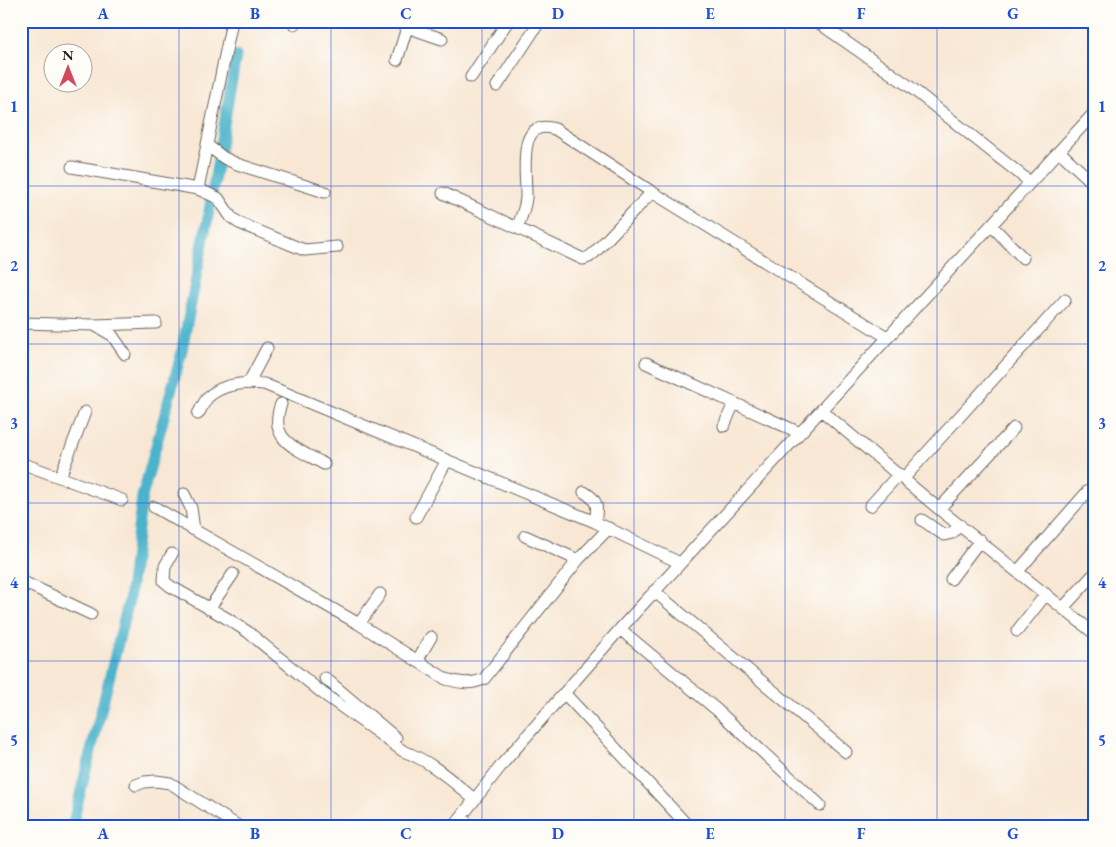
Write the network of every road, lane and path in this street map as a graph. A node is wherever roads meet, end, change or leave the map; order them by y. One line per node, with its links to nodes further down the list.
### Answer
1 (232, 21): 11 (street)
2 (508, 21): 8 (street)
3 (540, 21): 9 (street)
4 (816, 21): 14 (street)
5 (408, 24): 6 (street); 7 (street)
6 (442, 39)
7 (397, 60)
8 (471, 77)
9 (497, 86)
10 (1095, 112): 12 (street)
11 (209, 147): 16 (street); 17 (street)
12 (1059, 151): 14 (street); 15 (street)
13 (72, 167): 16 (street)
14 (1030, 182): 20 (street)
15 (1093, 183)
16 (201, 191): 22 (street)
17 (325, 192)
18 (652, 192): 21 (street); 21 (street); 28 (street)
19 (443, 193): 21 (street)
20 (991, 225): 23 (street); 28 (street)
21 (517, 228)
22 (337, 247)
23 (1023, 258)
24 (1065, 300): 44 (street)
25 (21, 323): 27 (street)
26 (156, 323): 27 (street)
27 (94, 325): 30 (street)
28 (887, 337): 35 (street)
29 (266, 348): 32 (street)
30 (125, 354)
31 (646, 363): 34 (street)
32 (249, 382): 33 (street); 37 (street)
33 (284, 398): 41 (street); 43 (street)
34 (734, 403): 38 (street); 40 (street)
35 (821, 410): 40 (street); 44 (street)
36 (85, 412): 45 (street)
37 (198, 414)
38 (724, 426)
39 (1014, 428): 52 (street)
40 (800, 433): 63 (street)
41 (447, 460): 53 (street); 55 (street)
42 (21, 463): 45 (street)
43 (324, 464)
44 (901, 476): 50 (street); 52 (street)
45 (60, 477): 49 (street)
46 (1088, 490): 64 (street)
47 (584, 492): 55 (street)
48 (184, 494): 58 (street)
49 (122, 500)
50 (870, 506)
51 (154, 507): 58 (street)
52 (939, 509): 56 (street)
53 (416, 517)
54 (922, 520): 56 (street)
55 (595, 522): 57 (street)
56 (960, 525): 60 (street)
57 (609, 528): 62 (street); 63 (street)
58 (194, 530): 75 (street)
59 (525, 536): 62 (street)
60 (980, 540): 64 (street); 67 (street)
61 (172, 554): 73 (street)
62 (578, 560): 80 (street)
63 (680, 563): 69 (street)
64 (1018, 571): 71 (street)
65 (1095, 573): 72 (street)
66 (234, 574): 73 (street)
67 (951, 580)
68 (21, 581): 74 (street)
69 (654, 591): 76 (street); 83 (street)
70 (380, 594): 75 (street)
71 (1046, 594): 72 (street); 77 (street)
72 (1063, 608): 78 (street)
73 (209, 609): 84 (street)
74 (91, 614)
75 (359, 624): 80 (street)
76 (620, 629): 82 (street); 87 (street)
77 (1017, 631)
78 (1095, 634)
79 (431, 637): 80 (street)
80 (416, 661)
81 (325, 678): 84 (street)
82 (564, 694): 86 (street); 91 (street)
83 (846, 752)
84 (418, 756): 86 (street)
85 (136, 785): 89 (street)
86 (474, 799): 88 (street)
87 (820, 805)
88 (457, 821): 90 (street)
89 (238, 826)
90 (470, 826)
91 (688, 826)

